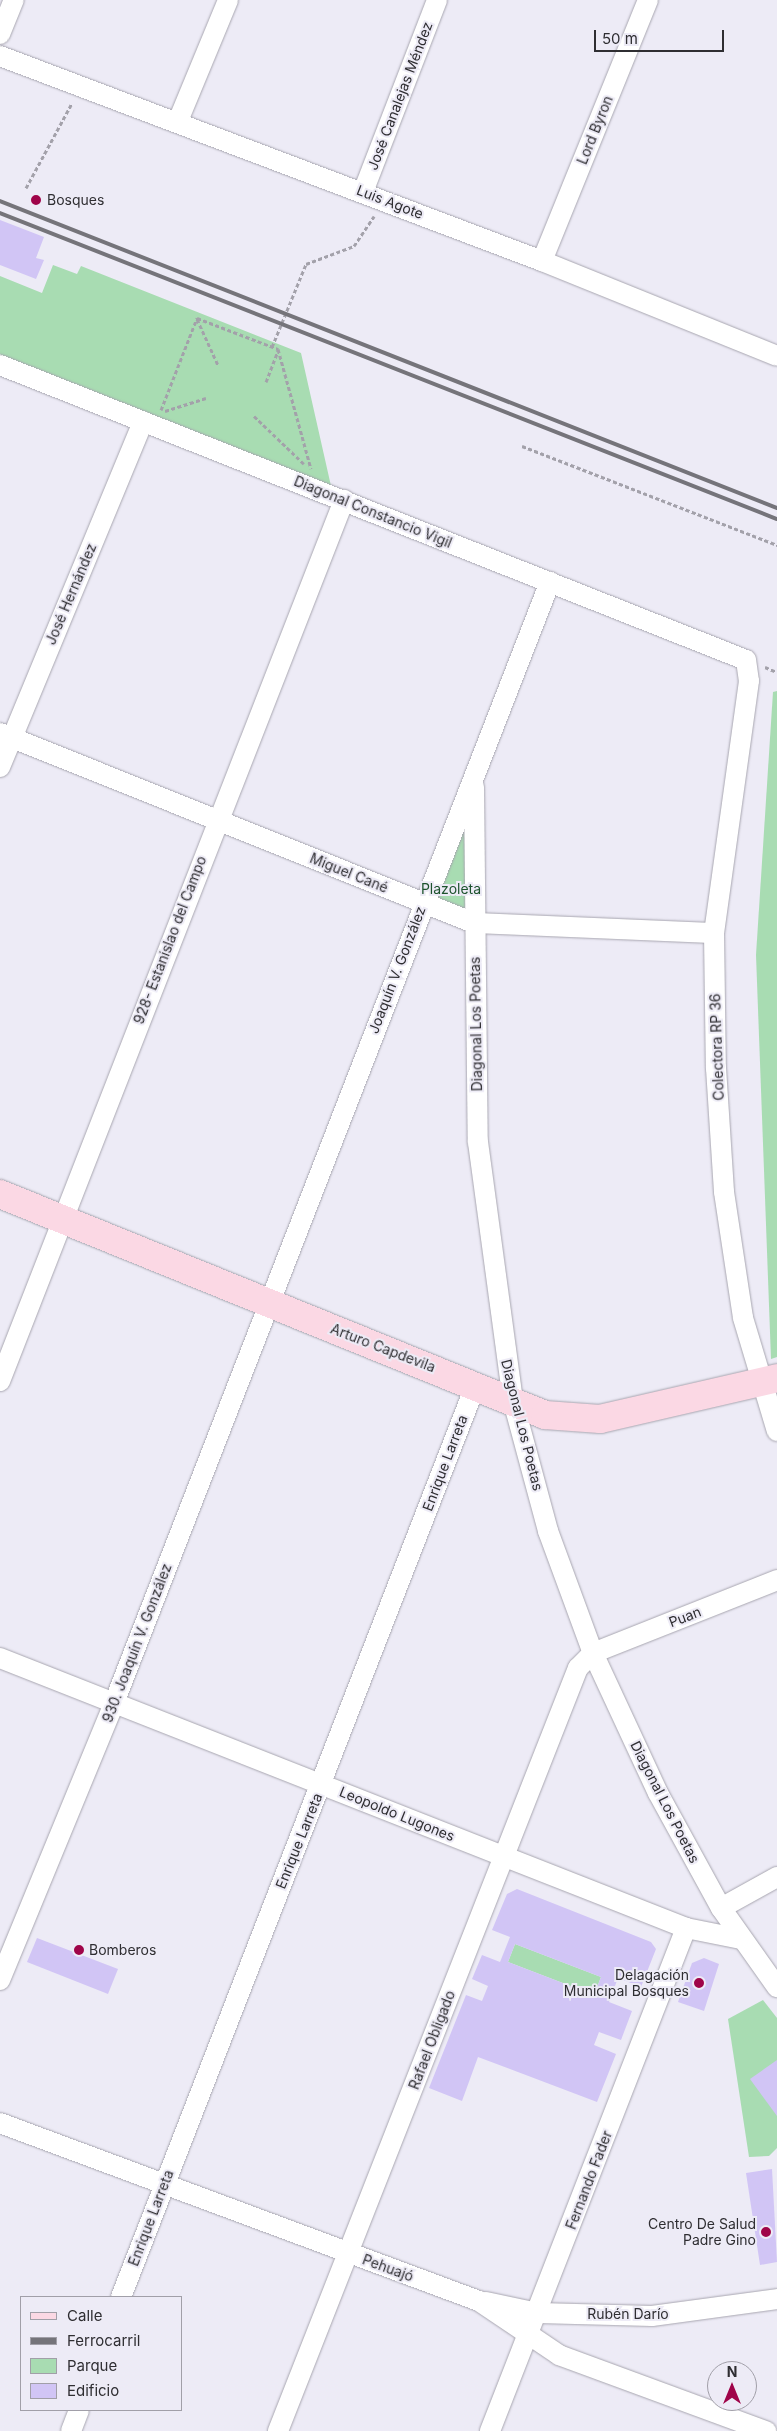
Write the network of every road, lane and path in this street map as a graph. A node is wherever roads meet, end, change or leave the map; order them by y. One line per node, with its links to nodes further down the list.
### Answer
1 (14, 0): 5 (street)
2 (228, 0): 8 (street)
3 (437, 0): 10 (street, José Canalejas Méndez)
4 (648, 0): 11 (street, Lord Byron)
5 (0, 34)
6 (0, 56): 8 (street, Luis Agote)
7 (73, 101): 9 (path)
8 (178, 122): 10 (street, Luis Agote)
9 (26, 188)
10 (372, 195): 11 (street, Luis Agote); 13 (path)
11 (542, 261): 15 (street, Luis Agote)
12 (197, 318): 13 (path); 17 (path); 19 (path)
13 (272, 347): 14 (path)
14 (278, 350): 18 (path); 20 (path)
15 (777, 356)
16 (0, 365): 21 (street, Diagonal Constancio Vigil)
17 (218, 365)
18 (266, 382)
19 (206, 398)
20 (254, 416)
21 (143, 421): 23 (street, Diagonal Constancio Vigil); 27 (street, José Hernández)
22 (522, 446): 24 (path)
23 (344, 500): 25 (street, Diagonal Constancio Vigil); 30 (street, 928- Estanislao del Campo)
24 (777, 545)
25 (550, 582): 26 (street, Diagonal Constancio Vigil); 29 (street, Joaquín V. González)
26 (746, 660): 33 (street, Colectora RP 36)
27 (6, 736): 28 (street, José Hernández); 30 (street, Miguel Cané)
28 (0, 767)
29 (474, 777): 31 (street, Joaquín V. González); 32 (street, Diagonal Los Poetas)
30 (216, 821): 31 (street, Miguel Cané); 35 (street, 928- Estanislao del Campo)
31 (423, 903): 32 (street, Miguel Cané); 36 (street, Joaquín V. González)
32 (474, 923): 33 (street, Miguel Cané); 40 (street, Diagonal Los Poetas)
33 (714, 933): 38 (street, Colectora RP 36)
34 (0, 1194): 35 (street, Arturo Capdevila)
35 (63, 1219): 36 (street, Arturo Capdevila); 37 (street, 928- Estanislao del Campo)
36 (269, 1303): 39 (street, Arturo Capdevila); 45 (street, 930. Joaquín V. González)
37 (0, 1381)
38 (769, 1381): 40 (street, Arturo Capdevila); 41 (street, Colectora RP 36)
39 (476, 1384): 40 (street, Arturo Capdevila); 46 (street, Enrique Larreta)
40 (513, 1401): 43 (street, Diagonal Los Poetas)
41 (777, 1431)
42 (777, 1580): 43 (street, Puan)
43 (592, 1653): 47 (street, Rafael Obligado); 49 (street, Diagonal Los Poetas)
44 (0, 1658): 45 (street, Leopoldo Lugones)
45 (114, 1703): 46 (street, Leopoldo Lugones); 52 (street, 930. Joaquín V. González)
46 (322, 1783): 47 (street, Leopoldo Lugones); 55 (street, Enrique Larreta)
47 (503, 1856): 50 (street, Leopoldo Lugones); 56 (street, Rafael Obligado)
48 (777, 1877): 49 (street)
49 (721, 1908): 51 (street, Diagonal Los Poetas)
50 (686, 1928): 51 (street, Leopoldo Lugones); 60 (street, Fernando Fader)
51 (741, 1939): 53 (street, Diagonal Los Poetas)
52 (0, 1980)
53 (777, 1986)
54 (0, 2124): 55 (street, Pehuajó)
55 (163, 2186): 56 (street, Pehuajó); 57 (street, Enrique Larreta)
56 (350, 2255): 59 (street, Pehuajó); 64 (street, Rafael Obligado)
57 (121, 2296)
58 (777, 2299): 60 (street, Rubén Darío)
59 (479, 2301): 60 (street, Rubén Darío); 61 (street, Pehuajó)
60 (538, 2313): 61 (street, Fernando Fader)
61 (528, 2336): 65 (street, Fernando Fader); 66 (street, Pehuajó)
62 (79, 2411): 63 (street)
63 (71, 2431)
64 (278, 2431)
65 (490, 2431)
66 (766, 2431)

